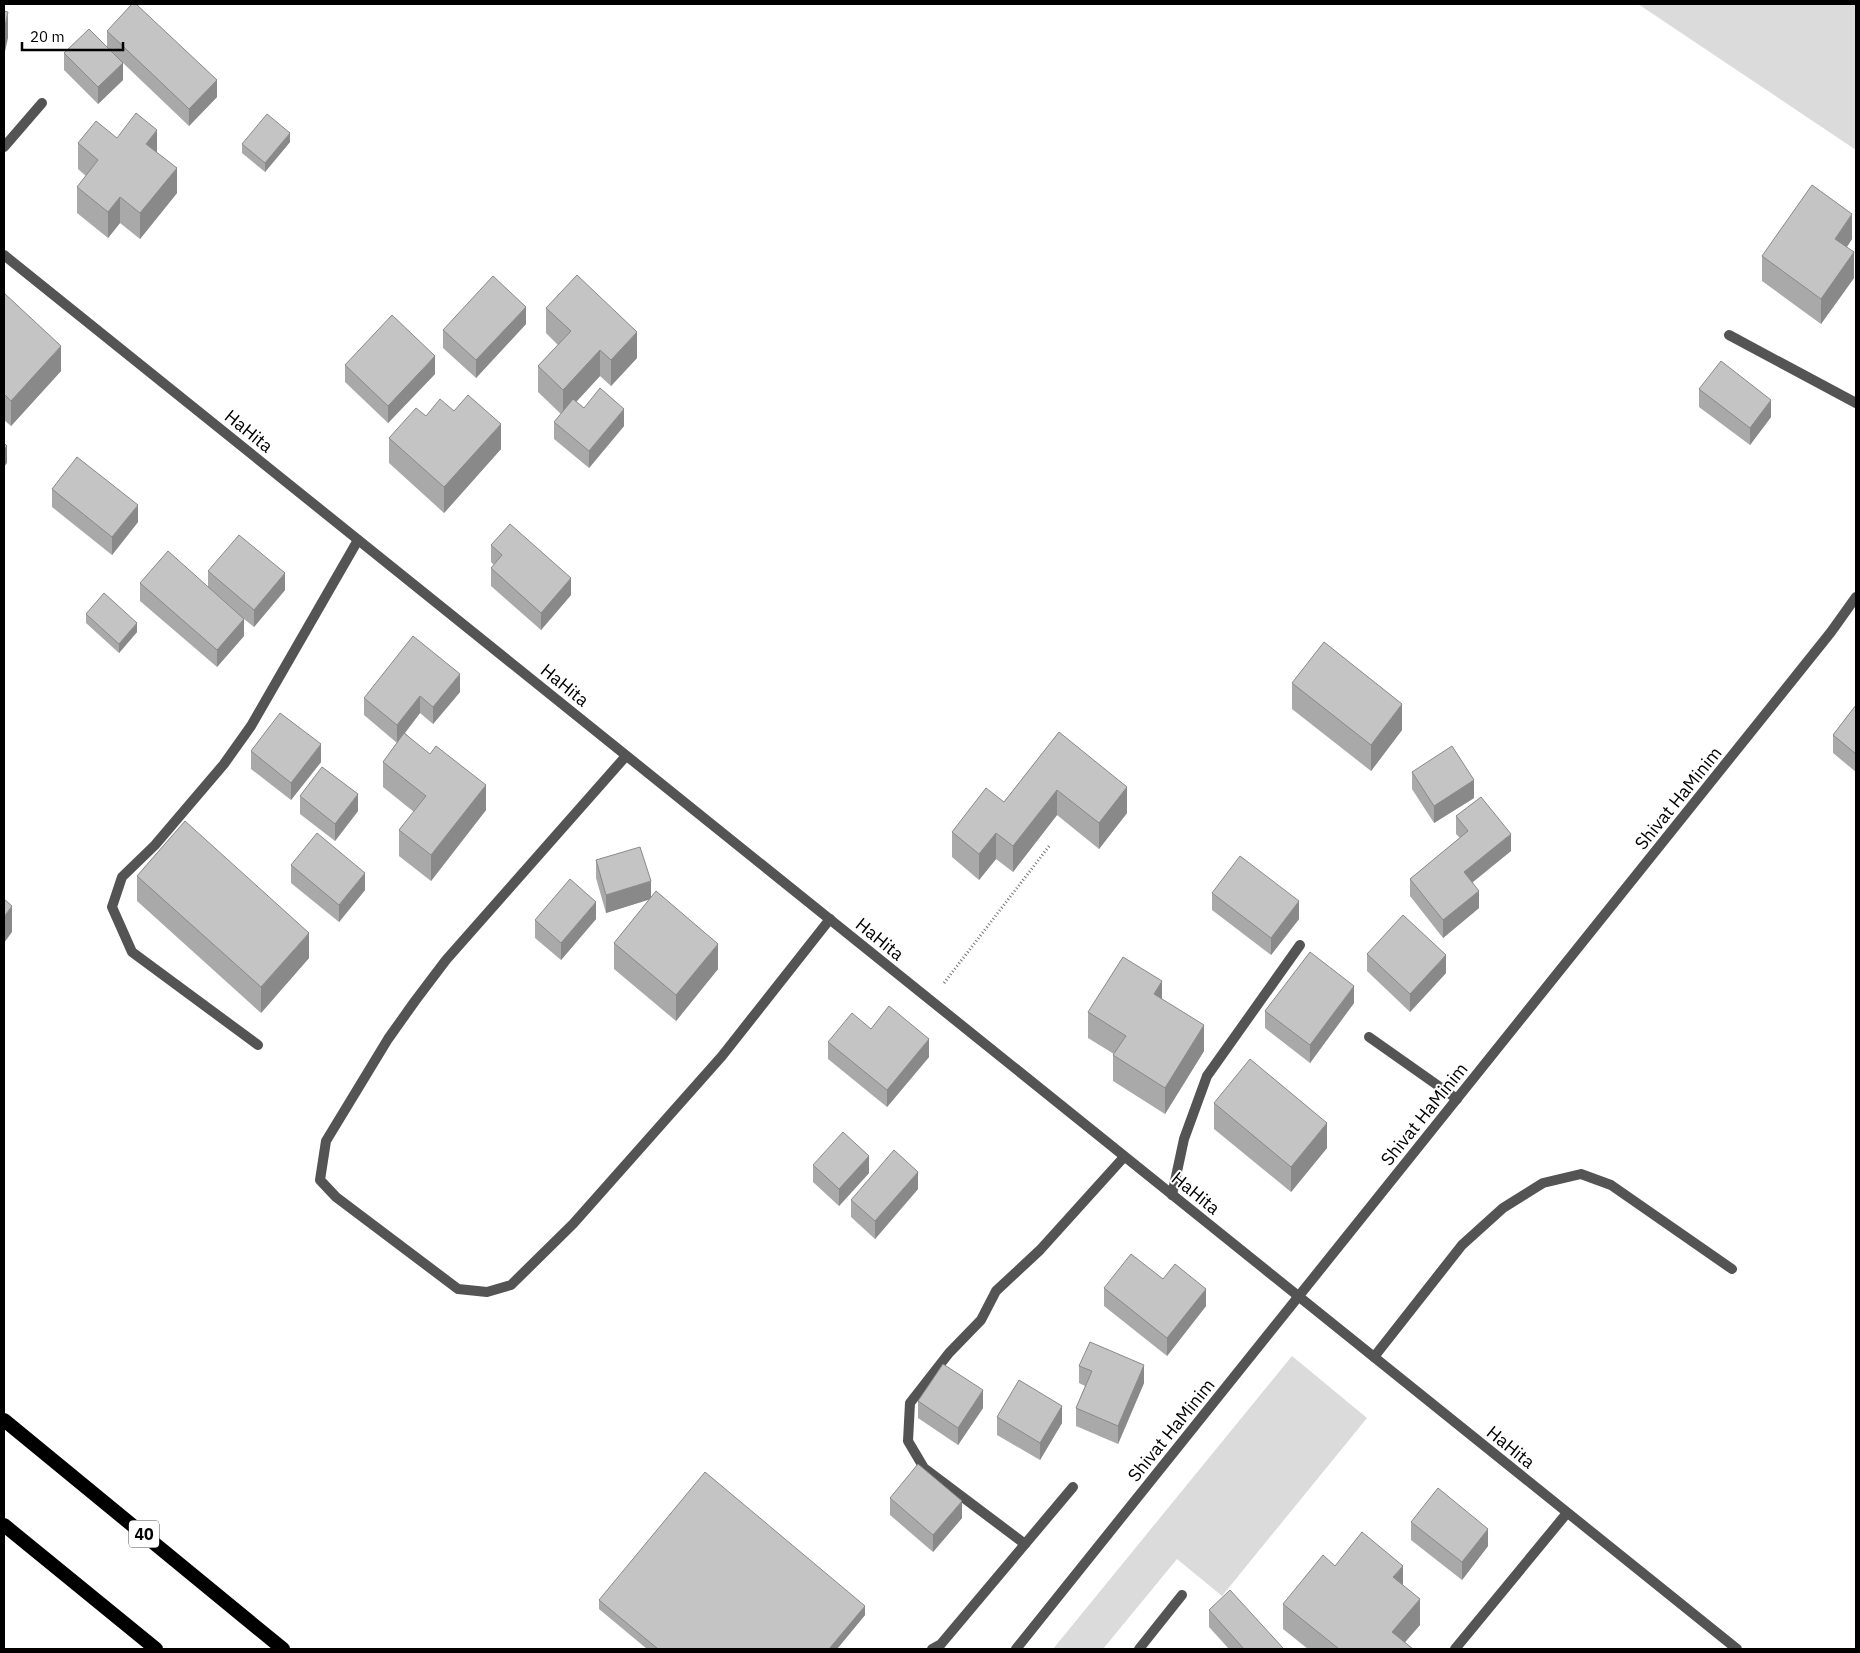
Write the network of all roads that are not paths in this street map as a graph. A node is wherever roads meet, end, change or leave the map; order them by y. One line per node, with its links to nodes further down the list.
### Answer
1 (42, 103): 2 (street)
2 (4, 147)
3 (4, 255): 6 (street, HaHita)
4 (1729, 336): 5 (street)
5 (1856, 403)
6 (358, 540): 8 (street, HaHita); 12 (street)
7 (1856, 597): 13 (street, Shivat HaMinim)
8 (626, 756): 9 (street, HaHita); 9 (street)
9 (830, 919): 14 (street, HaHita)
10 (1300, 945): 15 (street)
11 (1369, 1037): 13 (street)
12 (258, 1045)
13 (1457, 1099): 17 (street, Shivat HaMinim)
14 (1124, 1157): 15 (street, HaHita); 23 (street)
15 (1172, 1195): 17 (street, HaHita)
16 (1732, 1269): 18 (street)
17 (1299, 1297): 18 (street, HaHita); 28 (street, Shivat HaMinim)
18 (1374, 1357): 21 (street, HaHita)
19 (4, 1420): 27 (highway, 40)
20 (1073, 1487): 23 (street)
21 (1567, 1513): 30 (street); 31 (street, HaHita)
22 (4, 1524): 26 (highway)
23 (1025, 1544): 25 (street)
24 (1182, 1595): 29 (street)
25 (940, 1647)
26 (156, 1649)
27 (283, 1649)
28 (1016, 1649)
29 (1139, 1649)
30 (1455, 1649)
31 (1737, 1649)

